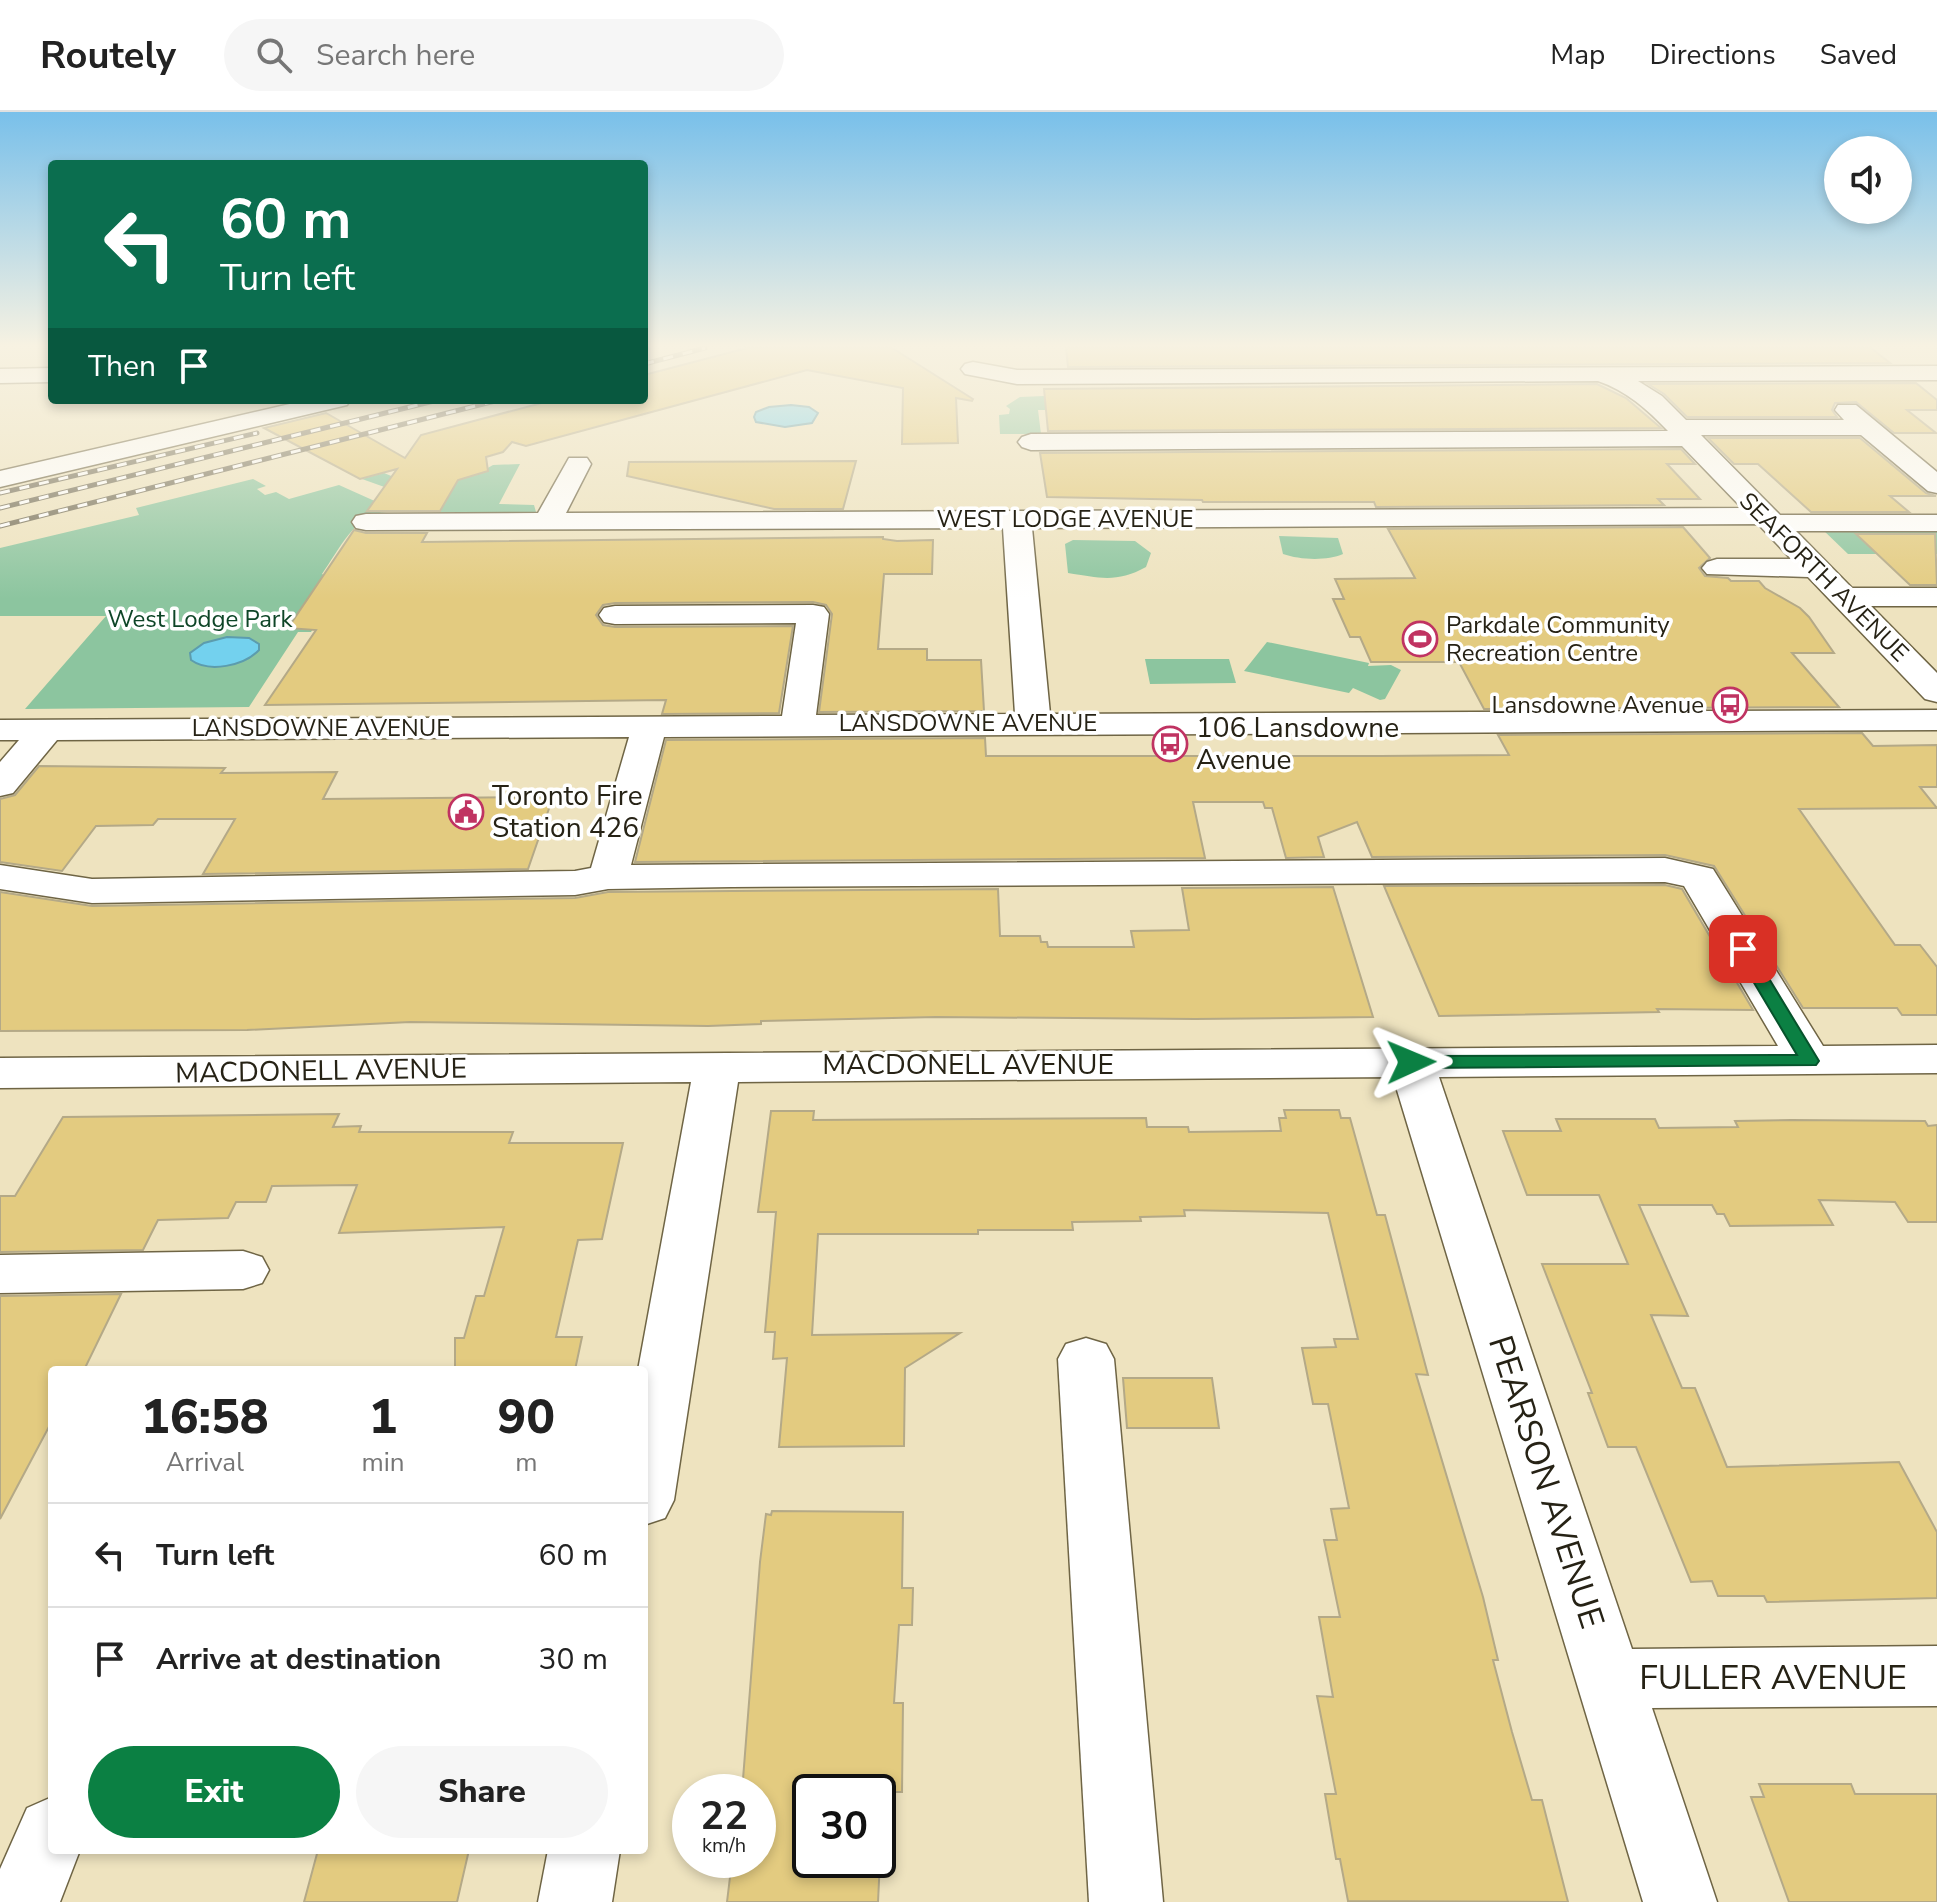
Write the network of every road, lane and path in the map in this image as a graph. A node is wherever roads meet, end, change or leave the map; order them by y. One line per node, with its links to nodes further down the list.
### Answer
1 (98, 432): 5 (street)
2 (203, 432): 9 (street)
3 (1684, 433): 4 (street); 7 (street); 12 (street, SEAFORTH AVENUE)
4 (1876, 433): 6 (street); 10 (street)
5 (69, 438)
6 (1924, 439)
7 (1031, 442)
8 (578, 464): 14 (street)
9 (0, 479)
10 (1937, 485)
11 (1017, 520): 12 (street, WEST LODGE AVENUE); 14 (street, WEST LODGE AVENUE); 23 (street)
12 (1768, 520): 15 (street, WEST LODGE AVENUE); 17 (street, SEAFORTH AVENUE)
13 (366, 522): 14 (street, WEST LODGE AVENUE)
14 (547, 522)
15 (1937, 523)
16 (1717, 568): 17 (street)
17 (1815, 568): 18 (street, SEAFORTH AVENUE)
18 (1844, 597): 19 (street); 21 (street, SEAFORTH AVENUE)
19 (1937, 597)
20 (615, 615): 24 (street)
21 (1937, 692)
22 (1937, 720): 23 (street, LANSDOWNE AVENUE)
23 (1033, 722): 24 (street, LANSDOWNE AVENUE)
24 (798, 724): 25 (street, LANSDOWNE AVENUE)
25 (651, 725): 27 (street, LANSDOWNE AVENUE); 30 (street)
26 (0, 730): 27 (street, LANSDOWNE AVENUE)
27 (47, 730): 28 (street)
28 (0, 785)
29 (0, 877): 30 (street)
30 (608, 877): 32 (street)
31 (1937, 1059): 32 (street, MACDONELL AVENUE)
32 (1810, 1061): 33 (street, MACDONELL AVENUE)
33 (1411, 1062): 34 (street, MACDONELL AVENUE); 41 (street, PEARSON AVENUE)
34 (717, 1066): 35 (street, MACDONELL AVENUE); 39 (street)
35 (4, 1079)
36 (243, 1270): 37 (street)
37 (0, 1274)
38 (1086, 1359): 46 (street)
39 (648, 1476)
40 (1937, 1676): 41 (street, FULLER AVENUE)
41 (1609, 1679): 47 (street, PEARSON AVENUE)
42 (48, 1842): 44 (street)
43 (583, 1854): 45 (street)
44 (23, 1902)
45 (575, 1902)
46 (1126, 1902)
47 (1680, 1902)

